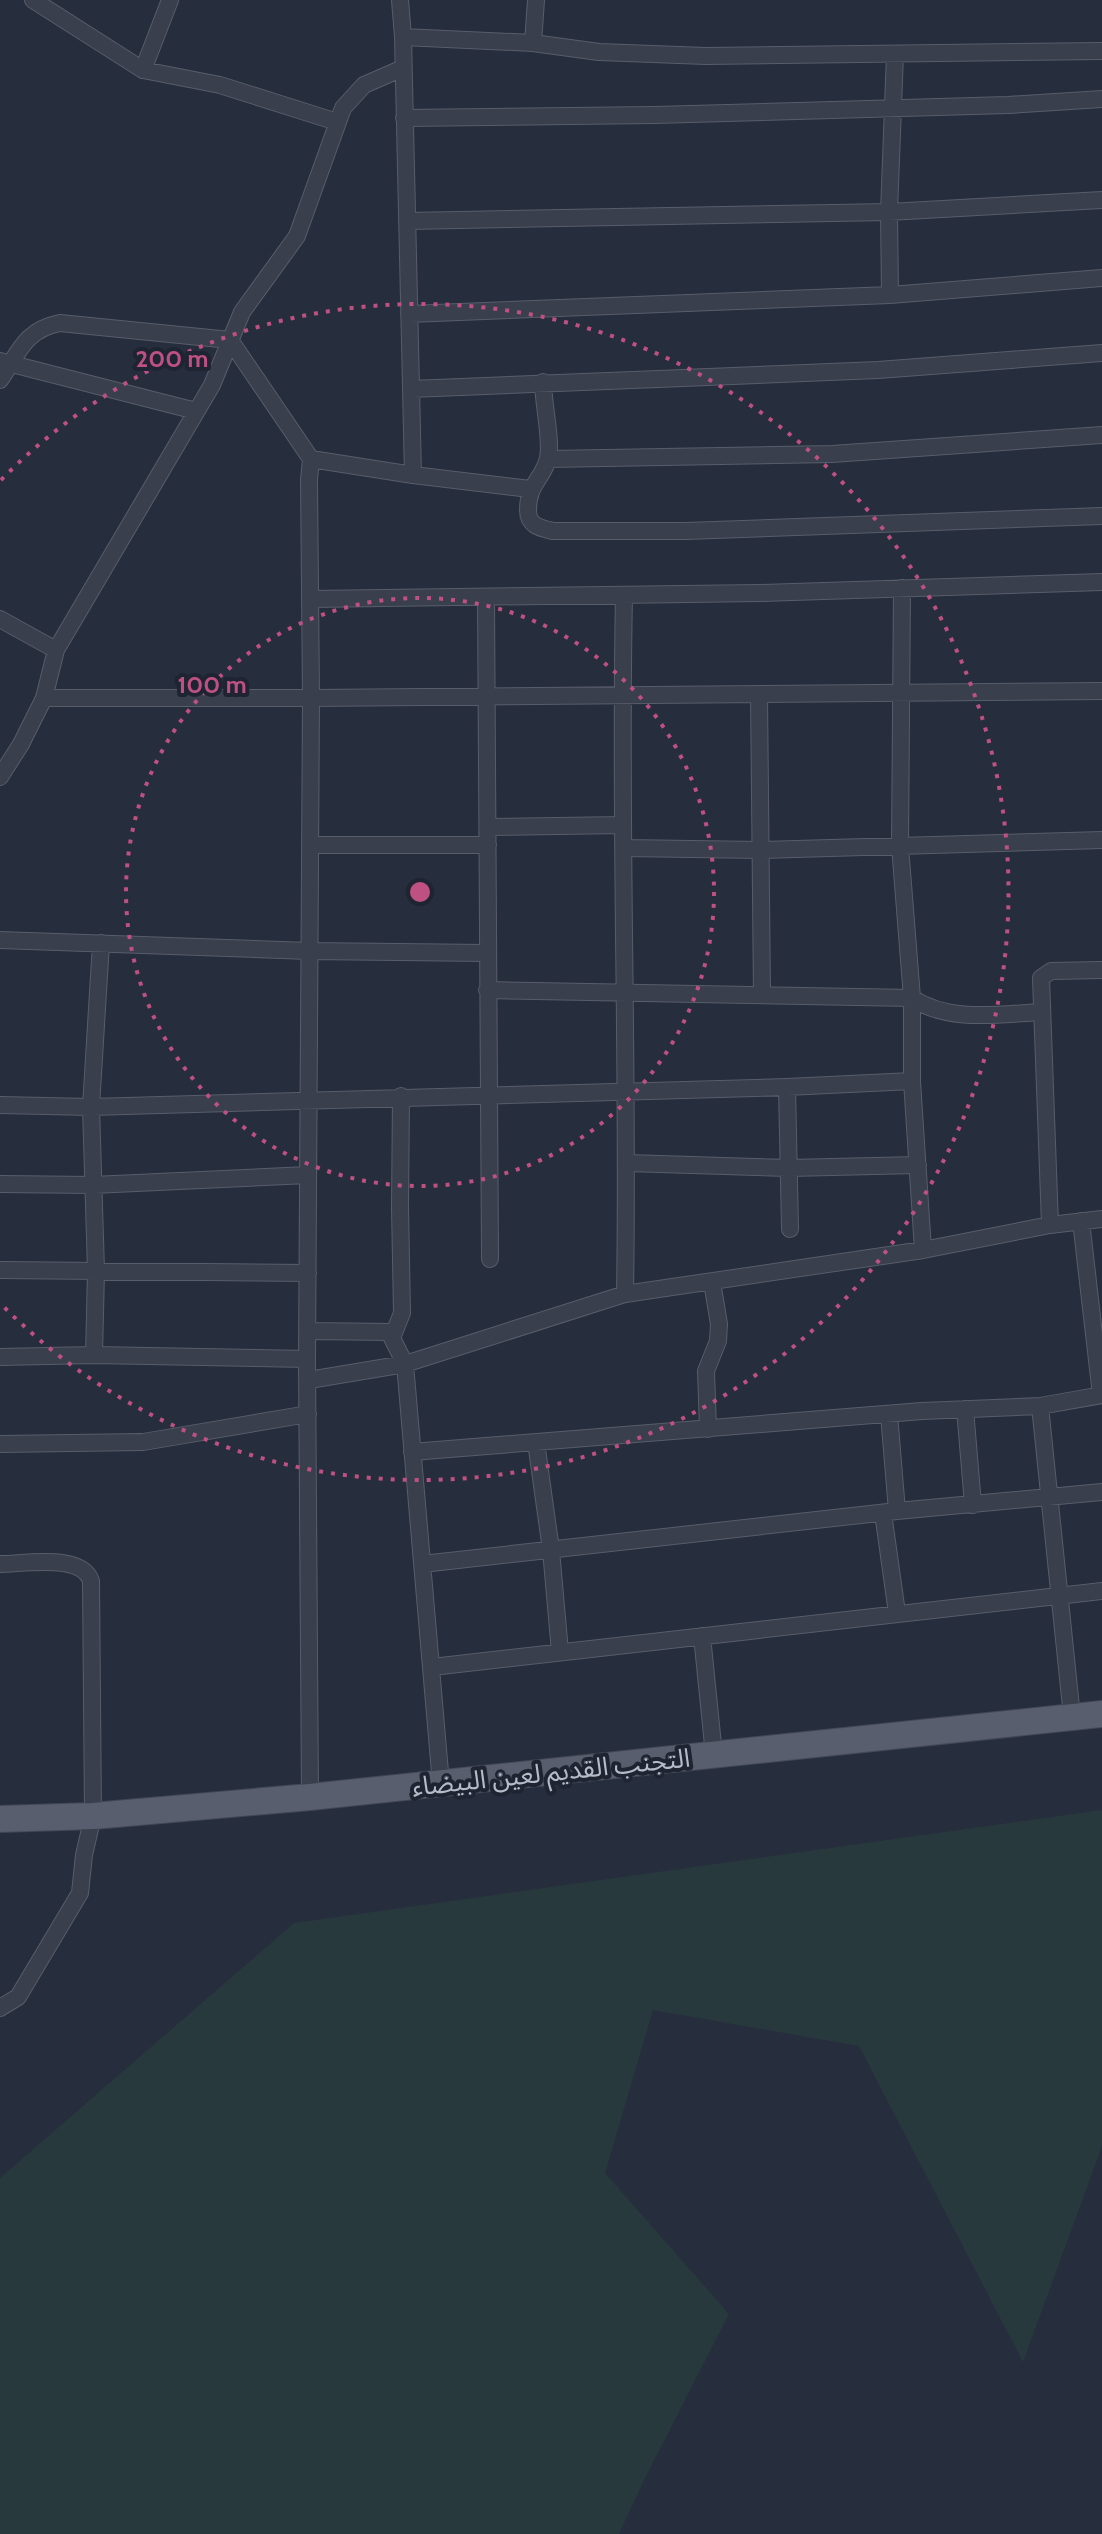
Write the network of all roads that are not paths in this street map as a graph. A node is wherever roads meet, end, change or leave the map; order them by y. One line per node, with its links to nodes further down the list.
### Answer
1 (33, 0): 10 (street)
2 (170, 0): 10 (street)
3 (400, 0): 5 (street)
4 (536, 0): 6 (street)
5 (403, 37): 6 (street); 9 (street)
6 (533, 43): 8 (street)
7 (1102, 51): 8 (street)
8 (895, 54): 12 (street)
9 (403, 68): 13 (street); 14 (street)
10 (143, 70): 14 (street)
11 (1102, 99): 12 (street)
12 (894, 107): 13 (street); 16 (street)
13 (404, 118): 17 (street)
14 (337, 122): 21 (street)
15 (1102, 200): 16 (street)
16 (889, 212): 17 (street); 19 (street)
17 (407, 221): 20 (street)
18 (1102, 278): 19 (street)
19 (890, 295): 20 (street)
20 (409, 314): 26 (street)
21 (230, 340): 23 (street); 27 (street); 29 (street)
22 (1102, 353): 25 (street)
23 (6, 362): 24 (street); 27 (street)
24 (0, 380)
25 (543, 382): 26 (street); 30 (street)
26 (411, 389): 31 (street)
27 (196, 411): 40 (street)
28 (1102, 435): 30 (street)
29 (311, 459): 31 (street); 38 (street)
30 (548, 459): 32 (street)
31 (413, 475): 32 (street)
32 (530, 489): 33 (street)
33 (1102, 516)
34 (1102, 582): 35 (street)
35 (902, 588): 36 (street); 41 (street)
36 (624, 596): 37 (street); 44 (street)
37 (486, 598): 38 (street); 45 (street)
38 (312, 599): 47 (street)
39 (0, 619): 40 (street)
40 (56, 650): 46 (street)
41 (899, 691): 42 (street); 43 (street); 54 (street)
42 (1102, 691)
43 (759, 694): 44 (street); 56 (street)
44 (622, 696): 45 (street); 49 (street)
45 (488, 697): 47 (street); 50 (street)
46 (44, 698): 47 (street); 48 (street)
47 (311, 698): 52 (street)
48 (0, 777)
49 (623, 825): 50 (street); 55 (street)
50 (488, 827): 53 (street)
51 (1102, 840): 54 (street)
52 (310, 845): 53 (street); 59 (street)
53 (488, 845): 60 (street)
54 (900, 846): 56 (street); 65 (street)
55 (623, 848): 56 (street); 63 (street)
56 (761, 850): 64 (street)
57 (0, 940): 58 (street)
58 (101, 943): 59 (street); 74 (street)
59 (309, 951): 60 (street); 72 (street)
60 (487, 953): 62 (street)
61 (1102, 970): 66 (street)
62 (487, 990): 63 (street); 71 (street)
63 (625, 992): 64 (street); 69 (street)
64 (762, 995): 65 (street)
65 (912, 998): 66 (street); 67 (street)
66 (1042, 1012): 83 (street)
67 (912, 1081): 68 (street); 76 (street)
68 (787, 1087): 69 (street); 77 (street)
69 (626, 1090): 71 (street); 75 (street)
70 (401, 1096): 71 (street); 72 (street); 93 (street)
71 (489, 1096): 86 (street)
72 (309, 1100): 74 (street); 78 (street)
73 (0, 1105): 74 (street)
74 (91, 1107): 80 (street)
75 (627, 1163): 77 (street); 91 (street)
76 (918, 1165): 77 (street); 85 (street)
77 (789, 1168): 84 (street)
78 (308, 1175): 80 (street); 89 (street)
79 (0, 1184): 80 (street)
80 (93, 1185): 88 (street)
81 (1102, 1219): 82 (street)
82 (1081, 1221): 83 (street); 99 (street)
83 (1050, 1225): 85 (street)
84 (790, 1229)
85 (923, 1250): 90 (street)
86 (490, 1259)
87 (0, 1270): 88 (street)
88 (96, 1271): 89 (street); 94 (street)
89 (308, 1273): 92 (street)
90 (712, 1282): 91 (street); 104 (street)
91 (625, 1294): 97 (street)
92 (308, 1331): 93 (street); 96 (street)
93 (393, 1332): 97 (street)
94 (94, 1355): 95 (street); 96 (street)
95 (0, 1357)
96 (307, 1359): 98 (street)
97 (405, 1364): 98 (street); 107 (street)
98 (309, 1380): 102 (street)
99 (1102, 1395): 100 (street)
100 (1040, 1406): 101 (street); 109 (street)
101 (965, 1409): 103 (street); 110 (street)
102 (308, 1414): 106 (street); 125 (street)
103 (889, 1414): 104 (street); 111 (street)
104 (708, 1429): 105 (street)
105 (536, 1442): 107 (street); 112 (street)
106 (0, 1444)
107 (412, 1452): 114 (street)
108 (1102, 1492): 109 (street)
109 (1050, 1498): 110 (street); 116 (street)
110 (973, 1505): 111 (street)
111 (890, 1512): 112 (street); 117 (street)
112 (551, 1550): 114 (street); 119 (street)
113 (0, 1564): 126 (street)
114 (422, 1564): 120 (street)
115 (1102, 1591): 116 (street)
116 (1059, 1596): 117 (street); 122 (street)
117 (897, 1613): 118 (street)
118 (702, 1636): 119 (street); 123 (street)
119 (560, 1652): 120 (street)
120 (432, 1667): 124 (street)
121 (1102, 1714): 122 (main road, التجنب القديم لعين البيضاء)
122 (1072, 1717): 123 (main road, التجنب القديم لعين البيضاء)
123 (714, 1755): 124 (main road, التجنب القديم لعين البيضاء)
124 (441, 1784): 125 (main road, التجنب القديم لعين البيضاء)
125 (310, 1797): 126 (main road, التجنب القديم لعين البيضاء)
126 (93, 1816): 127 (main road, التجنب القديم لعين البيضاء); 128 (street)
127 (0, 1819)
128 (0, 2008)

